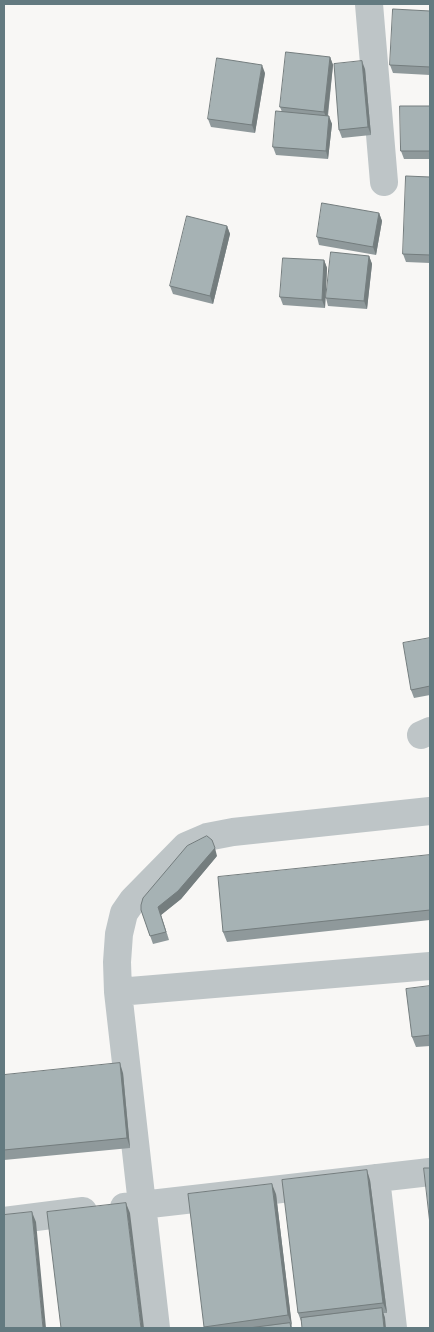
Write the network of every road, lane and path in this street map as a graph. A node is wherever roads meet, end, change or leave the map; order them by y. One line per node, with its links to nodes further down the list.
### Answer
1 (370, 4): 2 (street)
2 (384, 182)
3 (430, 811): 5 (street)
4 (430, 966): 5 (street)
5 (118, 992): 8 (street)
6 (430, 1172): 7 (street)
7 (376, 1178): 8 (street); 11 (street)
8 (142, 1205): 9 (street); 10 (street)
9 (4, 1220)
10 (156, 1328)
11 (393, 1328)

